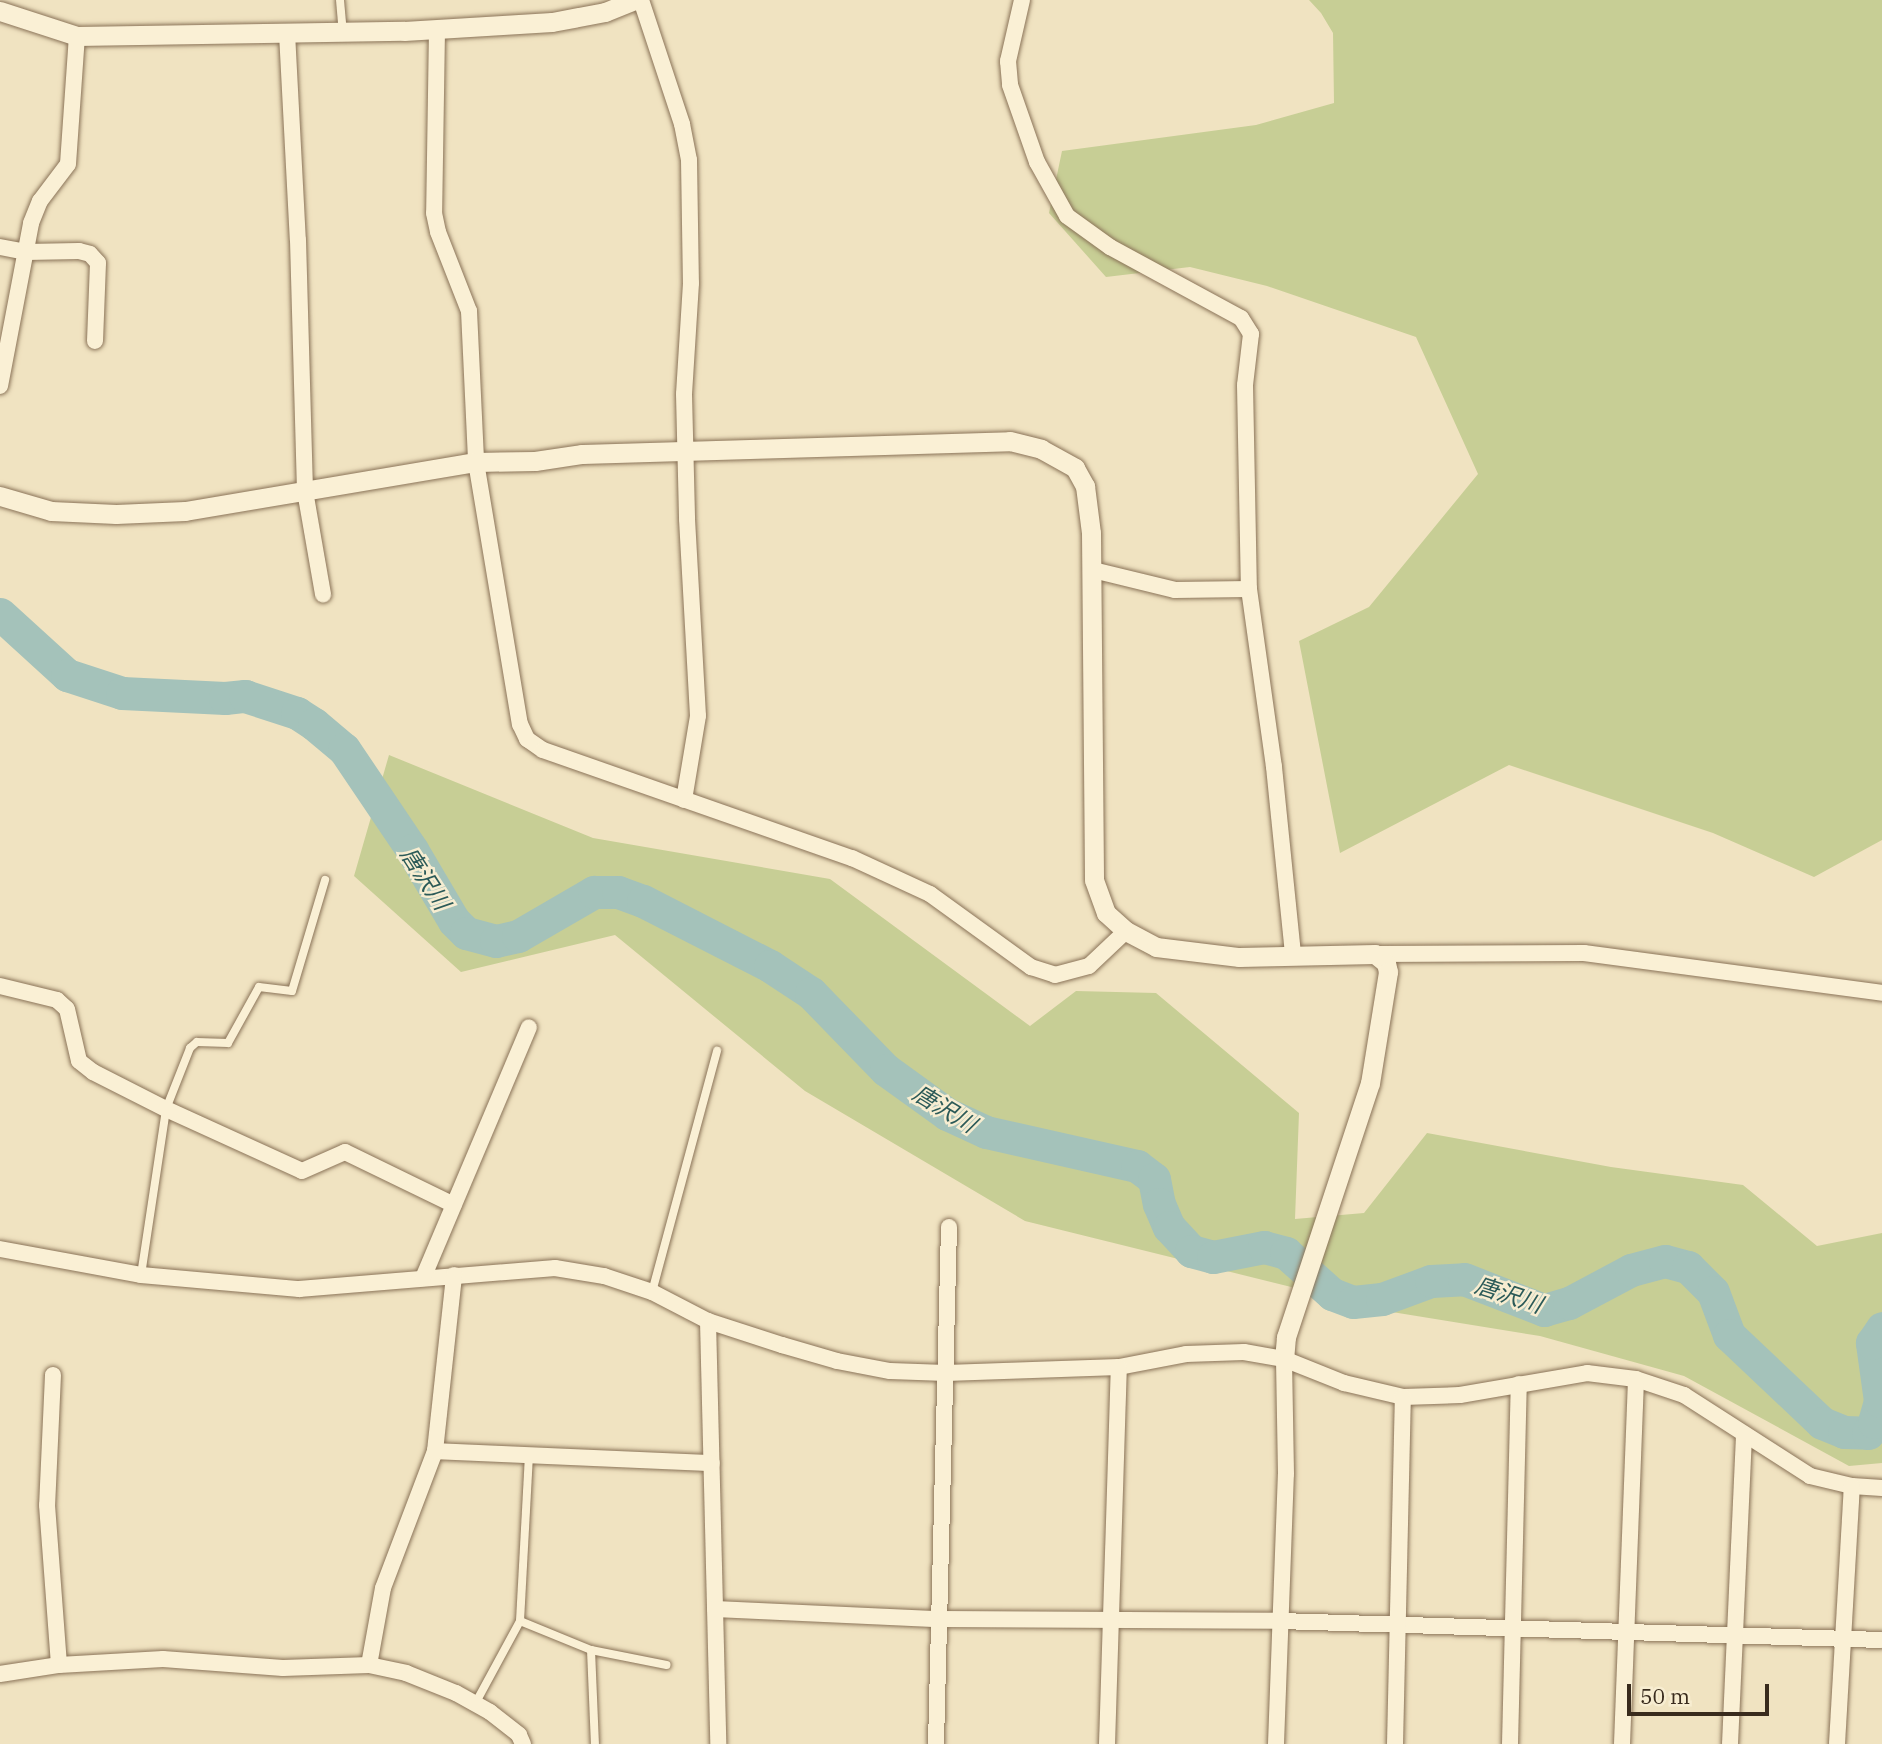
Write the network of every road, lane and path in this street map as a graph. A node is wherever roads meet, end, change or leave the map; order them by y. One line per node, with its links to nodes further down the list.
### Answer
1 (340, 0): 7 (lane)
2 (635, 0): 6 (street)
3 (641, 0): 14 (street)
4 (1022, 0): 19 (street)
5 (0, 11): 9 (street)
6 (437, 30): 7 (street); 15 (street)
7 (343, 32): 8 (street)
8 (287, 33): 9 (street); 16 (street)
9 (77, 36): 11 (street)
10 (0, 247): 11 (street)
11 (26, 252): 12 (street); 13 (street)
12 (95, 341)
13 (0, 386)
14 (687, 450): 15 (street); 18 (street); 21 (street)
15 (476, 462): 16 (street); 21 (street)
16 (305, 491): 17 (street); 20 (street)
17 (0, 496)
18 (1093, 570): 19 (street); 23 (street)
19 (1249, 589): 24 (street)
20 (323, 594)
21 (684, 800): 23 (street)
22 (325, 880): 30 (lane)
23 (1126, 932): 24 (street)
24 (1293, 953): 25 (street)
25 (1375, 954): 27 (street); 39 (street)
26 (0, 986): 30 (street)
27 (1882, 993)
28 (529, 1027): 31 (street)
29 (717, 1051): 37 (lane)
30 (166, 1109): 31 (street); 34 (lane)
31 (454, 1205): 36 (street)
32 (949, 1227): 41 (street)
33 (0, 1249): 34 (street)
34 (141, 1275): 36 (street)
35 (454, 1275): 36 (street); 37 (street); 47 (street)
36 (423, 1278)
37 (652, 1292): 38 (street)
38 (708, 1321): 41 (street); 49 (street)
39 (1284, 1359): 40 (street); 45 (street); 55 (street)
40 (1119, 1367): 41 (street); 54 (street)
41 (946, 1373): 53 (street)
42 (53, 1375): 64 (street)
43 (1636, 1379): 44 (street); 46 (street); 59 (street)
44 (1519, 1384): 45 (street); 58 (street)
45 (1402, 1397): 57 (street)
46 (1744, 1434): 50 (street); 60 (street)
47 (435, 1451): 48 (street); 65 (street)
48 (529, 1455): 49 (street); 56 (lane)
49 (712, 1463): 52 (street)
50 (1852, 1486): 51 (street); 61 (street)
51 (1882, 1488)
52 (715, 1609): 53 (street); 71 (street)
53 (939, 1619): 54 (street); 72 (street)
54 (1111, 1620): 55 (street); 73 (street)
55 (1280, 1620): 57 (street); 74 (street)
56 (520, 1621): 63 (lane); 68 (lane)
57 (1398, 1625): 58 (street); 75 (street)
58 (1513, 1628): 59 (street); 76 (street)
59 (1626, 1632): 60 (street); 77 (street)
60 (1735, 1635): 61 (street); 78 (street)
61 (1843, 1639): 62 (street); 79 (street)
62 (1882, 1640)
63 (591, 1650): 66 (lane); 70 (lane)
64 (59, 1665): 65 (street); 67 (street)
65 (369, 1665): 68 (street)
66 (667, 1665)
67 (0, 1674)
68 (475, 1704): 69 (street)
69 (523, 1744)
70 (595, 1744)
71 (718, 1744)
72 (936, 1744)
73 (1107, 1744)
74 (1276, 1744)
75 (1395, 1744)
76 (1510, 1744)
77 (1622, 1744)
78 (1730, 1744)
79 (1837, 1744)

